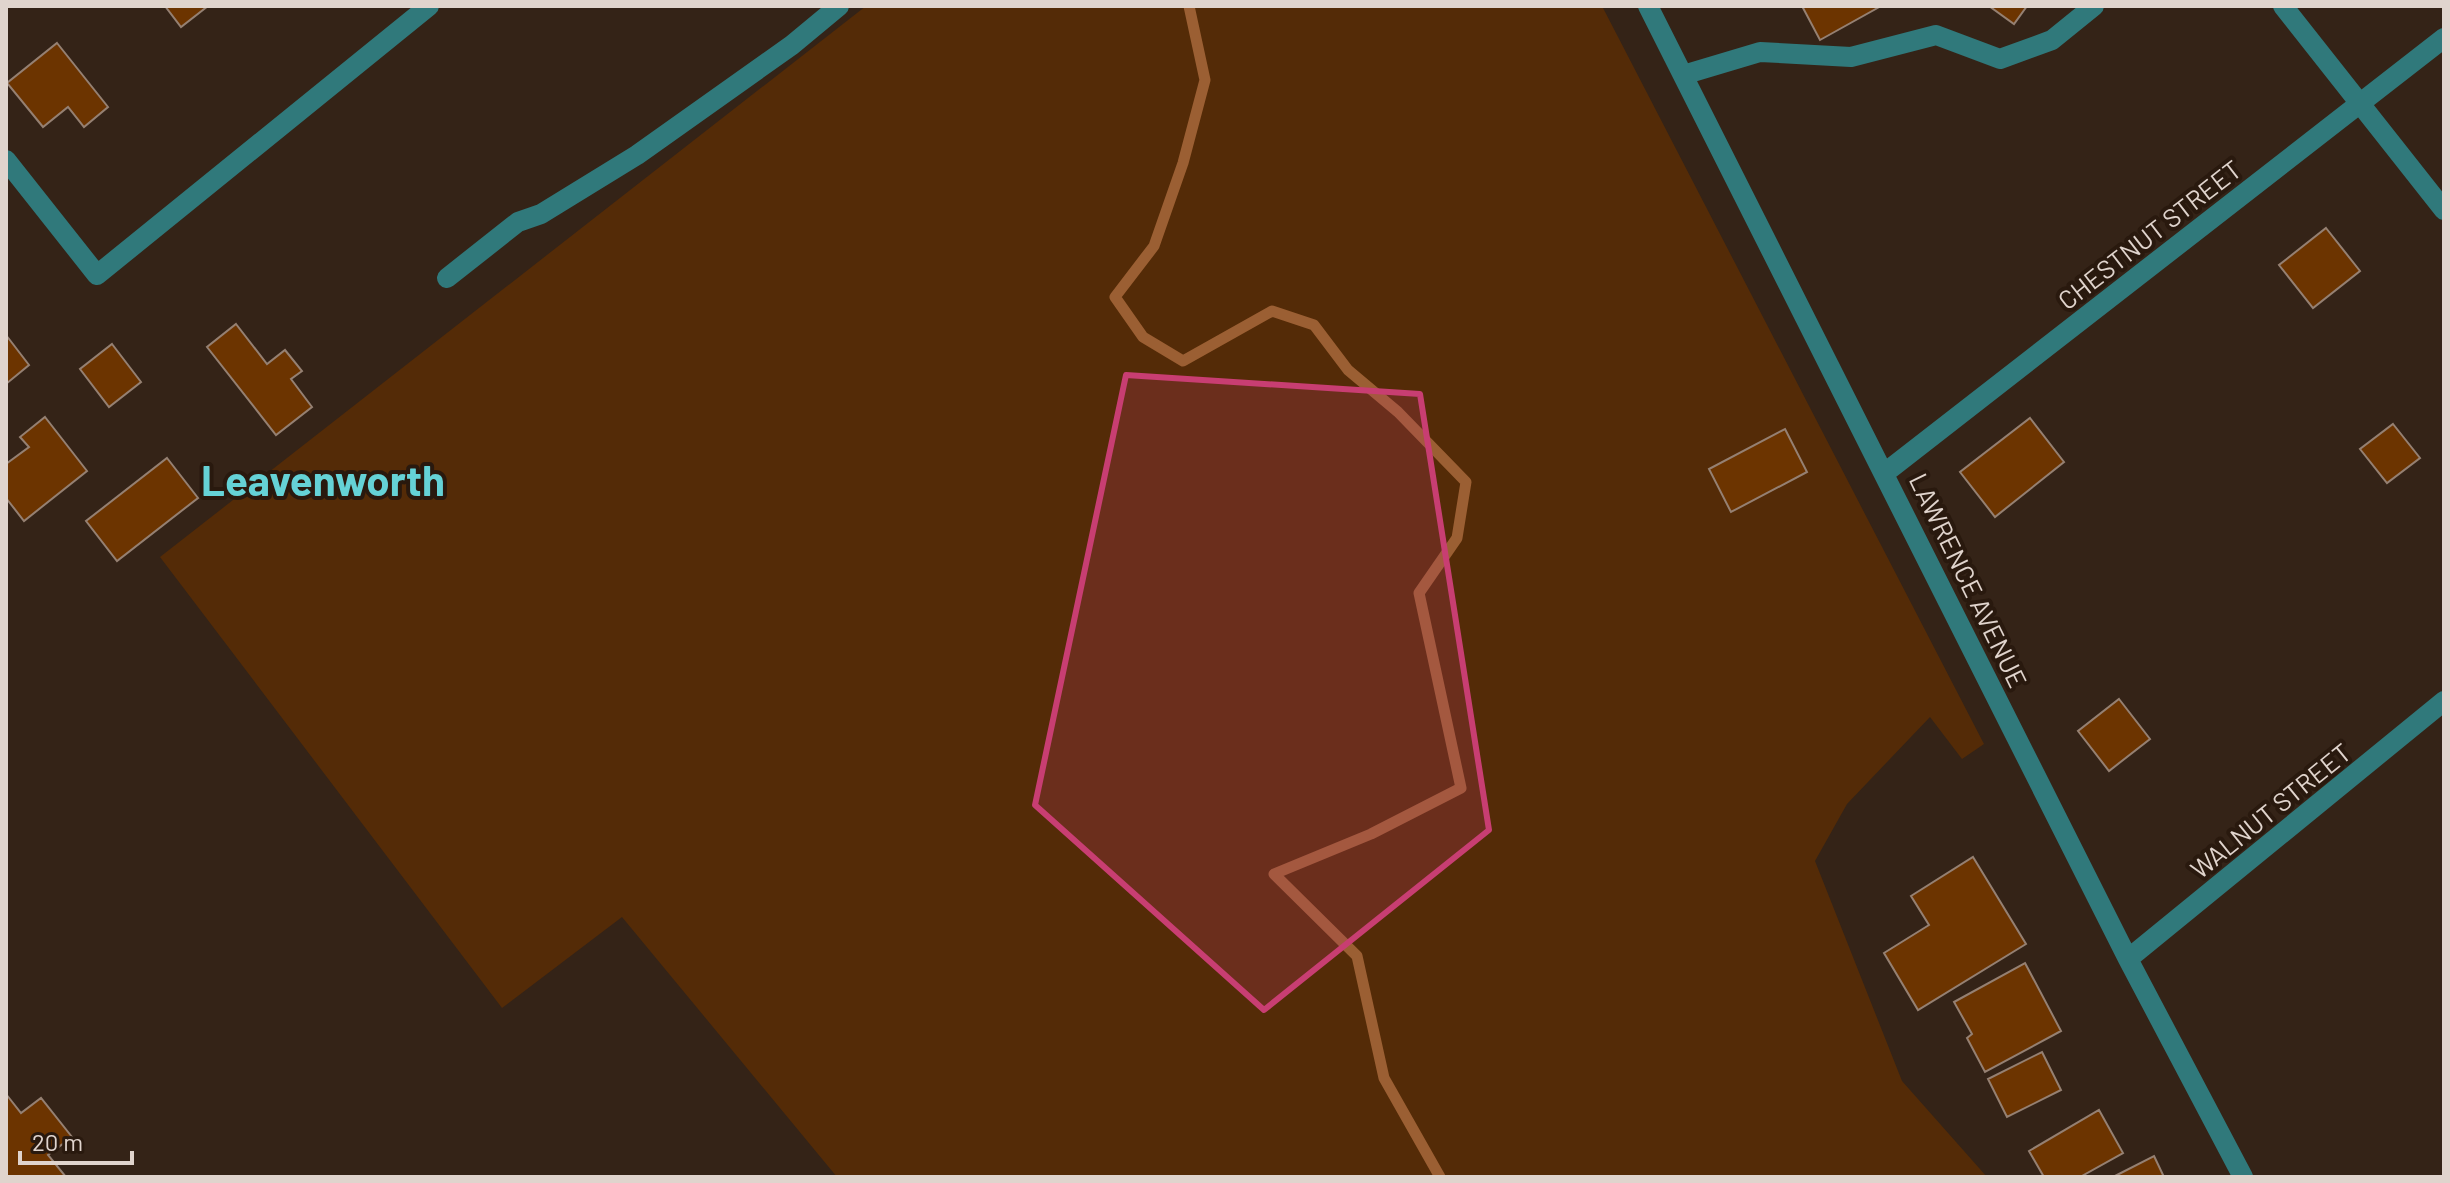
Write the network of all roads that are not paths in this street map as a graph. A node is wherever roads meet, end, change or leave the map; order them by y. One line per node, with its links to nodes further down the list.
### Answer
1 (429, 6): 9 (street)
2 (839, 6): 11 (street)
3 (1648, 6): 7 (street, LAWRENCE AVENUE)
4 (2094, 6): 7 (street)
5 (2283, 6): 8 (street)
6 (2444, 38): 8 (street, CHESTNUT STREET)
7 (1683, 75): 12 (street, LAWRENCE AVENUE)
8 (2359, 103): 10 (street); 12 (street, CHESTNUT STREET)
9 (6, 160)
10 (2444, 210)
11 (447, 278)
12 (1886, 472): 14 (street, LAWRENCE AVENUE)
13 (2444, 701): 14 (street, WALNUT STREET)
14 (2128, 959): 15 (street, LAWRENCE AVENUE)
15 (2243, 1177)

